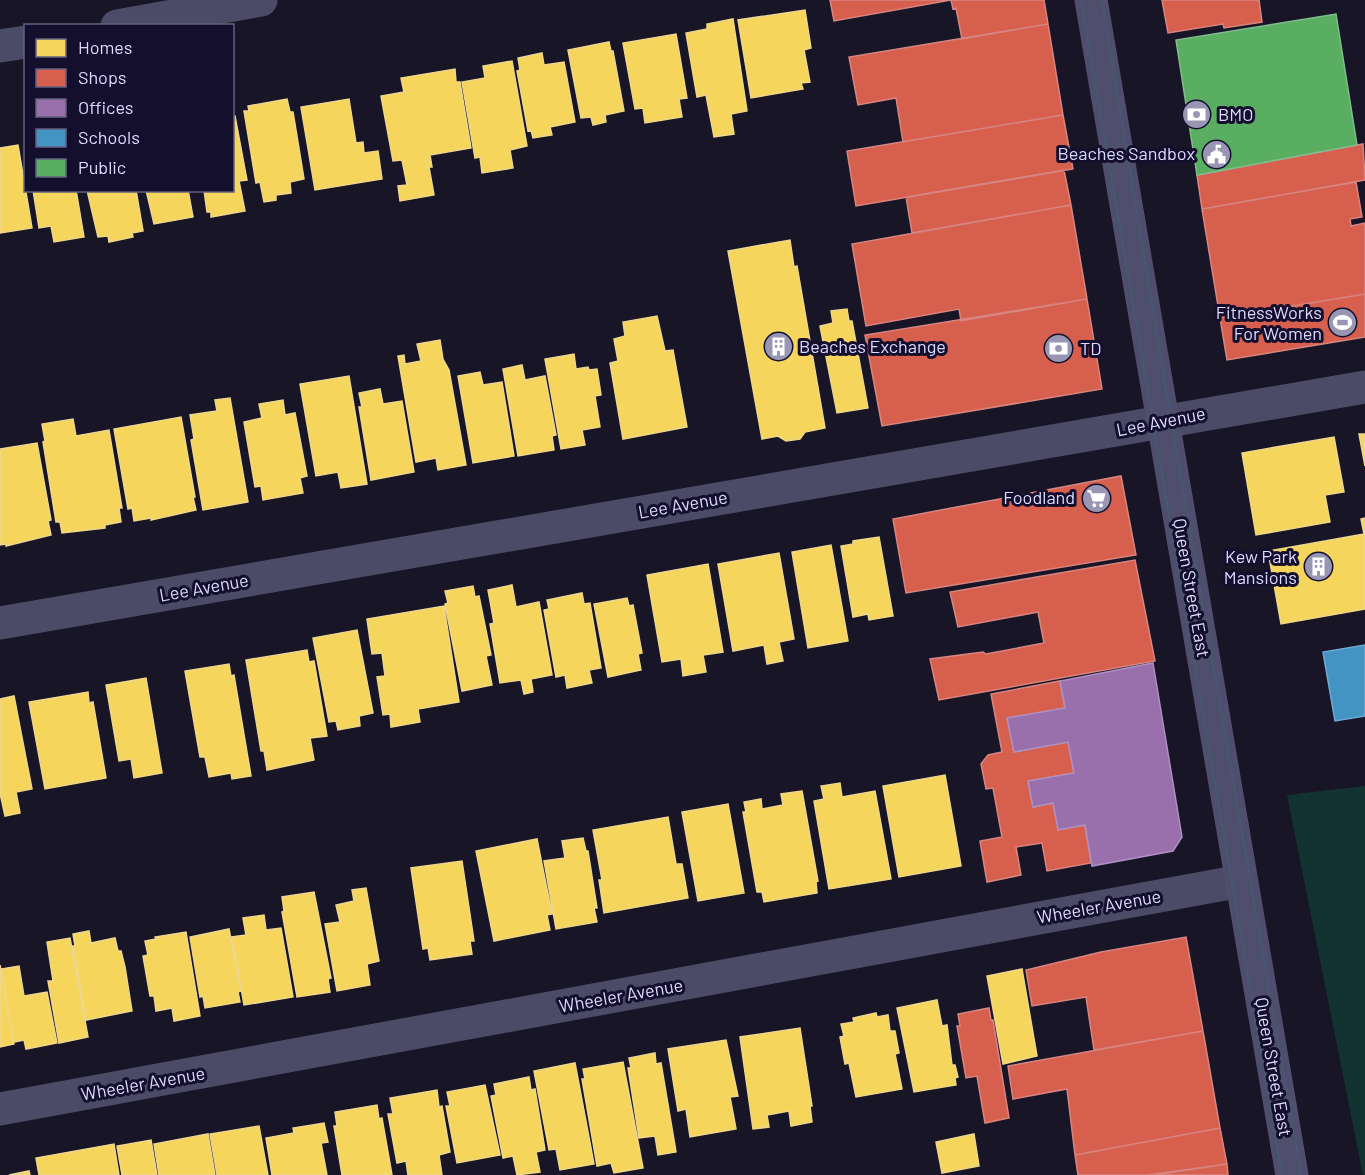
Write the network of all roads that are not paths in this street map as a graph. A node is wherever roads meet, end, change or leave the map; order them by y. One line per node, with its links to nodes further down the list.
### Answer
1 (261, 0): 3 (street)
2 (1091, 0): 7 (main road, Queen Street East)
3 (128, 24)
4 (24, 42): 5 (street)
5 (0, 46)
6 (1365, 387): 7 (street, Lee Avenue)
7 (1162, 422): 8 (street, Lee Avenue); 9 (main road, Queen Street East)
8 (0, 623)
9 (1241, 881): 10 (street, Wheeler Avenue); 11 (main road, Queen Street East)
10 (0, 1110)
11 (1292, 1175)

